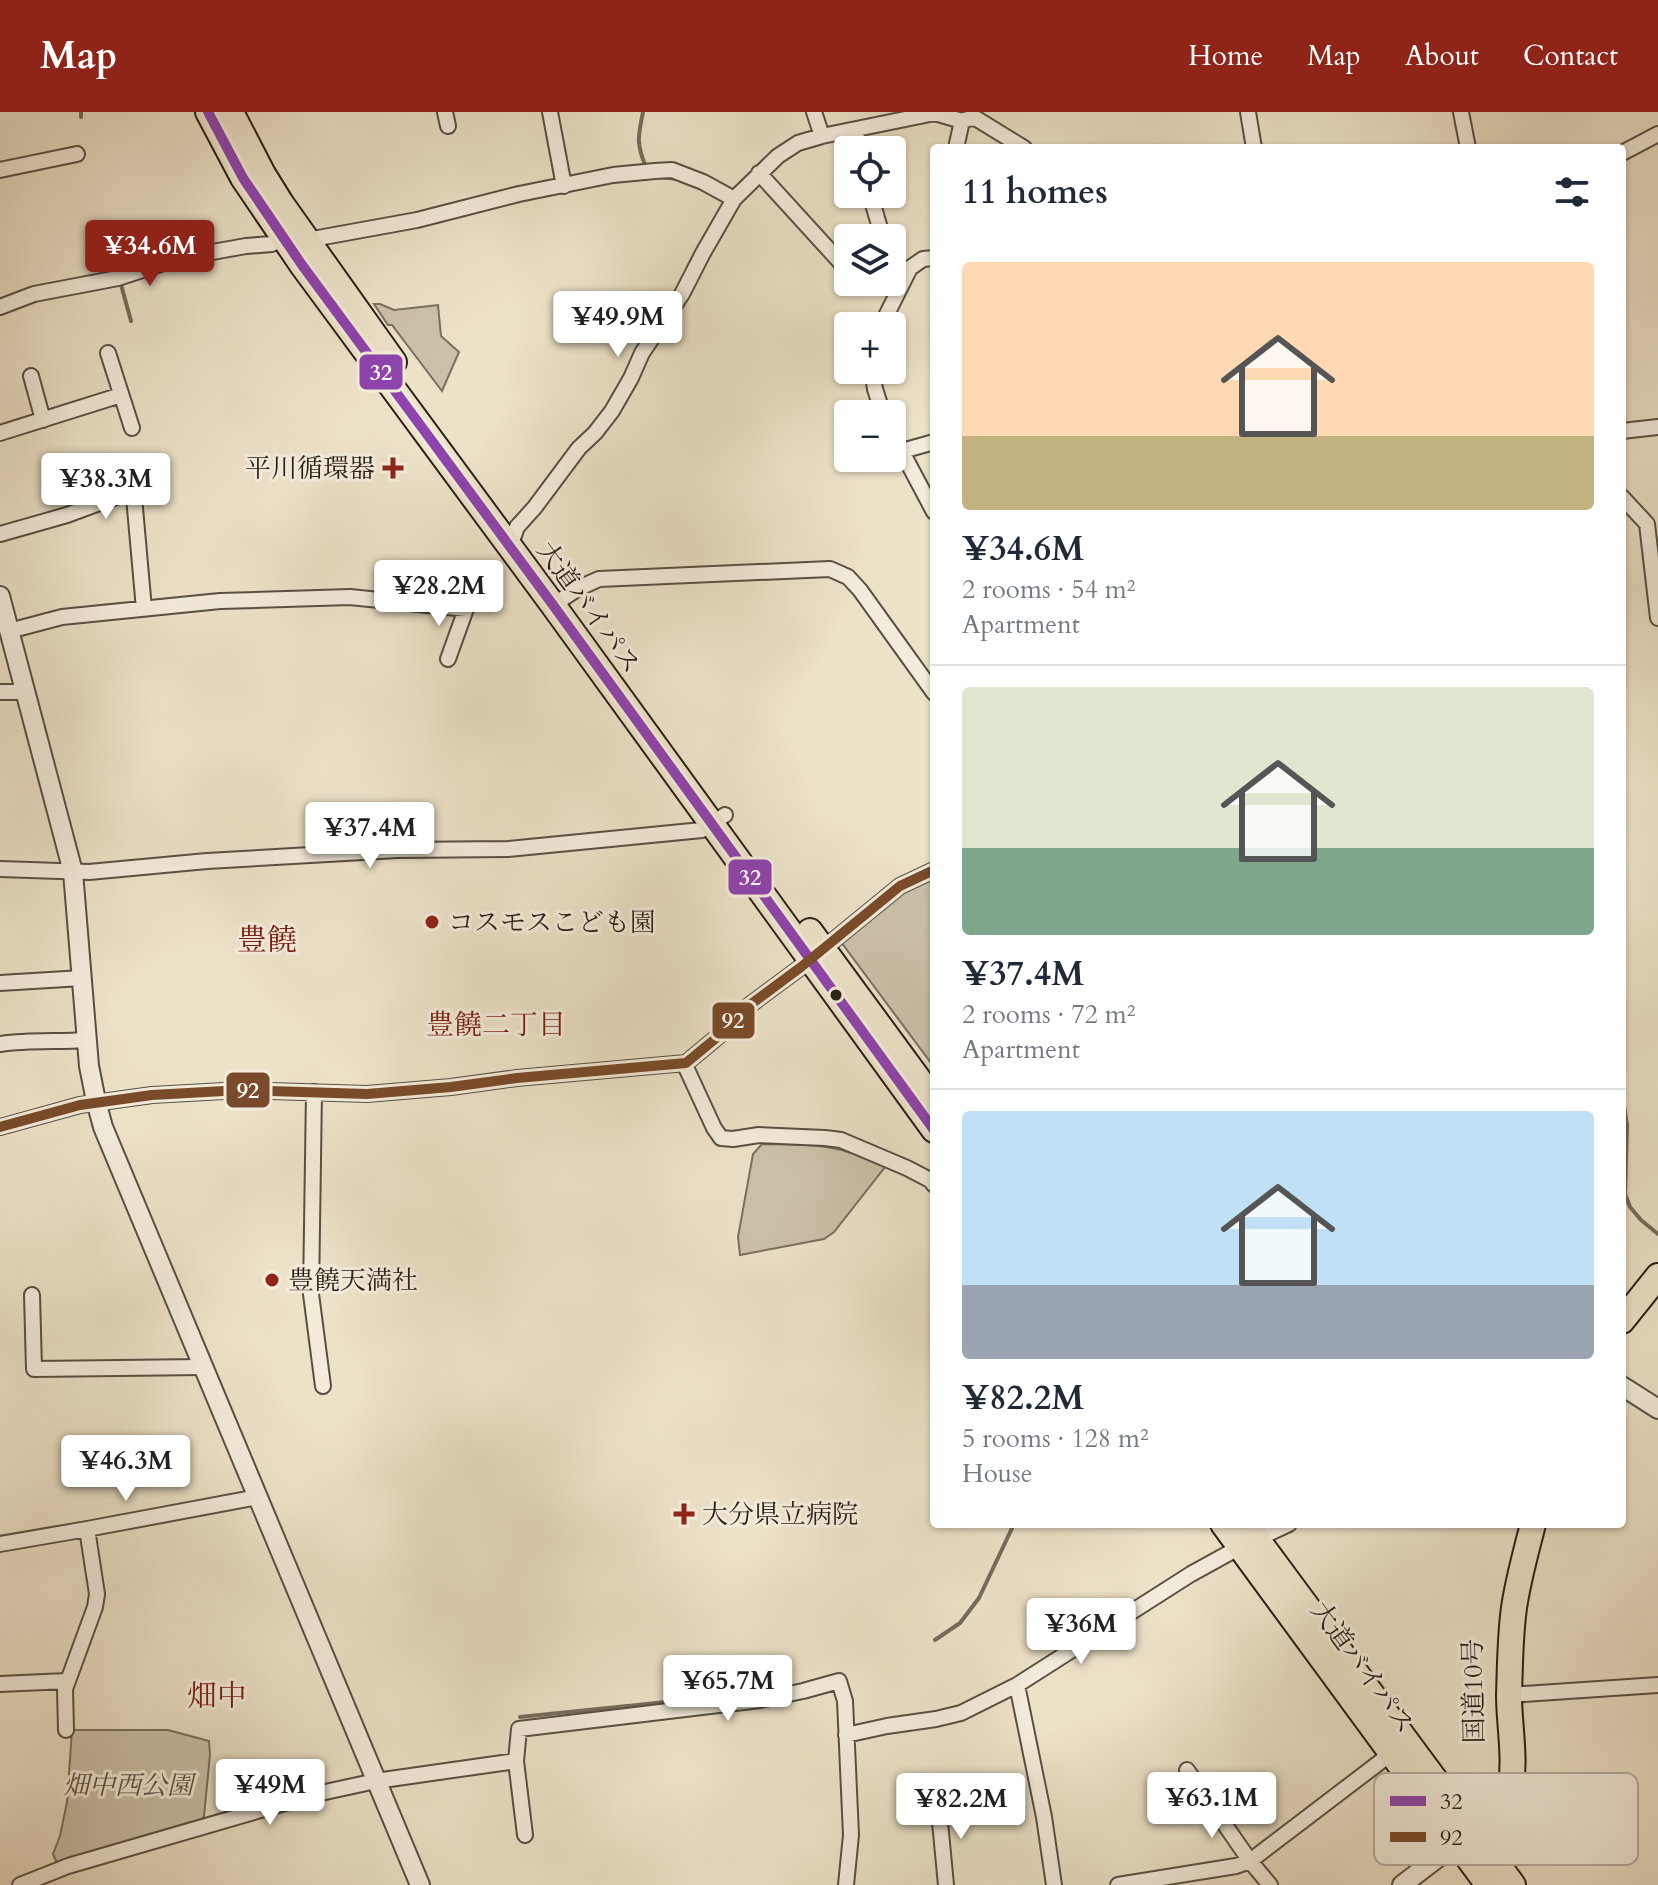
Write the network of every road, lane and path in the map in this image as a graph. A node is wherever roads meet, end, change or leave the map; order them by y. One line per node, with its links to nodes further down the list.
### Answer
1 (208, 112): 22 (highway, 大道バイパス)
2 (231, 112): 22 (highway, 大道バイパス)
3 (550, 112): 20 (street)
4 (814, 112): 10 (street)
5 (1248, 112): 14 (street)
6 (1461, 112): 15 (street)
7 (968, 117): 8 (street); 12 (street); 13 (street)
8 (856, 130): 10 (street); 11 (street)
9 (1658, 134): 16 (street)
10 (822, 136): 19 (street)
11 (857, 136)
12 (958, 144)
13 (1018, 144)
14 (1253, 144)
15 (1467, 144)
16 (1626, 151)
17 (77, 154): 18 (street)
18 (0, 170)
19 (759, 173): 21 (street); 24 (street)
20 (564, 186): 21 (street); 23 (street)
21 (734, 199): 42 (street)
22 (288, 229): 23 (highway, 大道バイパス); 26 (street)
23 (306, 254): 42 (highway, 大道バイパス)
24 (834, 255)
25 (930, 258): 27 (street)
26 (0, 307)
27 (888, 312)
28 (108, 353): 30 (street)
29 (31, 376): 31 (street)
30 (121, 395): 31 (street); 33 (street)
31 (43, 420): 35 (street)
32 (1658, 427): 34 (street)
33 (132, 428)
34 (1626, 431)
35 (0, 433)
36 (930, 443): 37 (street)
37 (906, 450)
38 (906, 459): 40 (street)
39 (1626, 501): 46 (street)
40 (930, 504)
41 (0, 534): 45 (street)
42 (514, 537): 44 (highway, 大道バイパス)
43 (0, 596): 47 (street)
44 (559, 600): 49 (street); 52 (highway, 大道バイパス)
45 (144, 609): 47 (street); 48 (street)
46 (1658, 618)
47 (9, 631): 51 (street)
48 (448, 659)
49 (930, 687)
50 (0, 692): 51 (street)
51 (25, 692): 54 (street)
52 (718, 819): 54 (street); 56 (highway, 大道バイパス)
53 (0, 869): 54 (street)
54 (73, 872): 57 (street)
55 (930, 872): 56 (street)
56 (817, 954): 61 (street); 63 (highway, 大道バイパス); 65 (highway, 大道バイパス)
57 (82, 978): 58 (street); 59 (street)
58 (0, 983)
59 (87, 1040): 60 (street); 64 (street)
60 (0, 1044)
61 (684, 1063): 62 (street); 67 (street)
62 (314, 1092): 64 (street); 72 (street)
63 (930, 1095)
64 (96, 1101): 66 (street); 71 (street)
65 (930, 1124)
66 (0, 1127)
67 (930, 1182)
68 (1658, 1276): 70 (highway)
69 (32, 1295): 71 (street)
70 (1626, 1316)
71 (203, 1367): 75 (street)
72 (323, 1386)
73 (1626, 1389): 74 (street)
74 (1658, 1409)
75 (258, 1497): 79 (street); 96 (street)
76 (1275, 1528): 80 (street)
77 (1517, 1528): 94 (highway, 国道10号)
78 (1532, 1528): 86 (highway, 国道10号)
79 (87, 1529): 81 (street); 82 (street)
80 (1248, 1536): 84 (street); 89 (highway, 大道バイパス); 93 (highway, 大道バイパス)
81 (0, 1544)
82 (67, 1681): 83 (street); 87 (street)
83 (0, 1684)
84 (1017, 1685): 88 (street); 107 (street)
85 (1658, 1685): 86 (street)
86 (1509, 1695): 95 (highway, 国道10号)
87 (66, 1730)
88 (846, 1735): 90 (street); 105 (street)
89 (1391, 1752): 92 (highway, 大道バイパス); 99 (street)
90 (516, 1761): 96 (street); 98 (street)
91 (1187, 1770): 99 (street)
92 (1411, 1773)
93 (1423, 1773)
94 (1502, 1773)
95 (1512, 1773)
96 (376, 1781): 103 (street); 104 (street)
97 (938, 1801): 106 (street)
98 (525, 1835)
99 (1250, 1861): 108 (street); 109 (street)
100 (1430, 1865): 110 (street)
101 (1480, 1865): 111 (highway)
102 (1495, 1865): 112 (highway)
103 (20, 1885)
104 (420, 1885)
105 (846, 1885)
106 (946, 1885)
107 (1054, 1885)
108 (1118, 1885)
109 (1270, 1885)
110 (1402, 1885)
111 (1488, 1885)
112 (1513, 1885)

